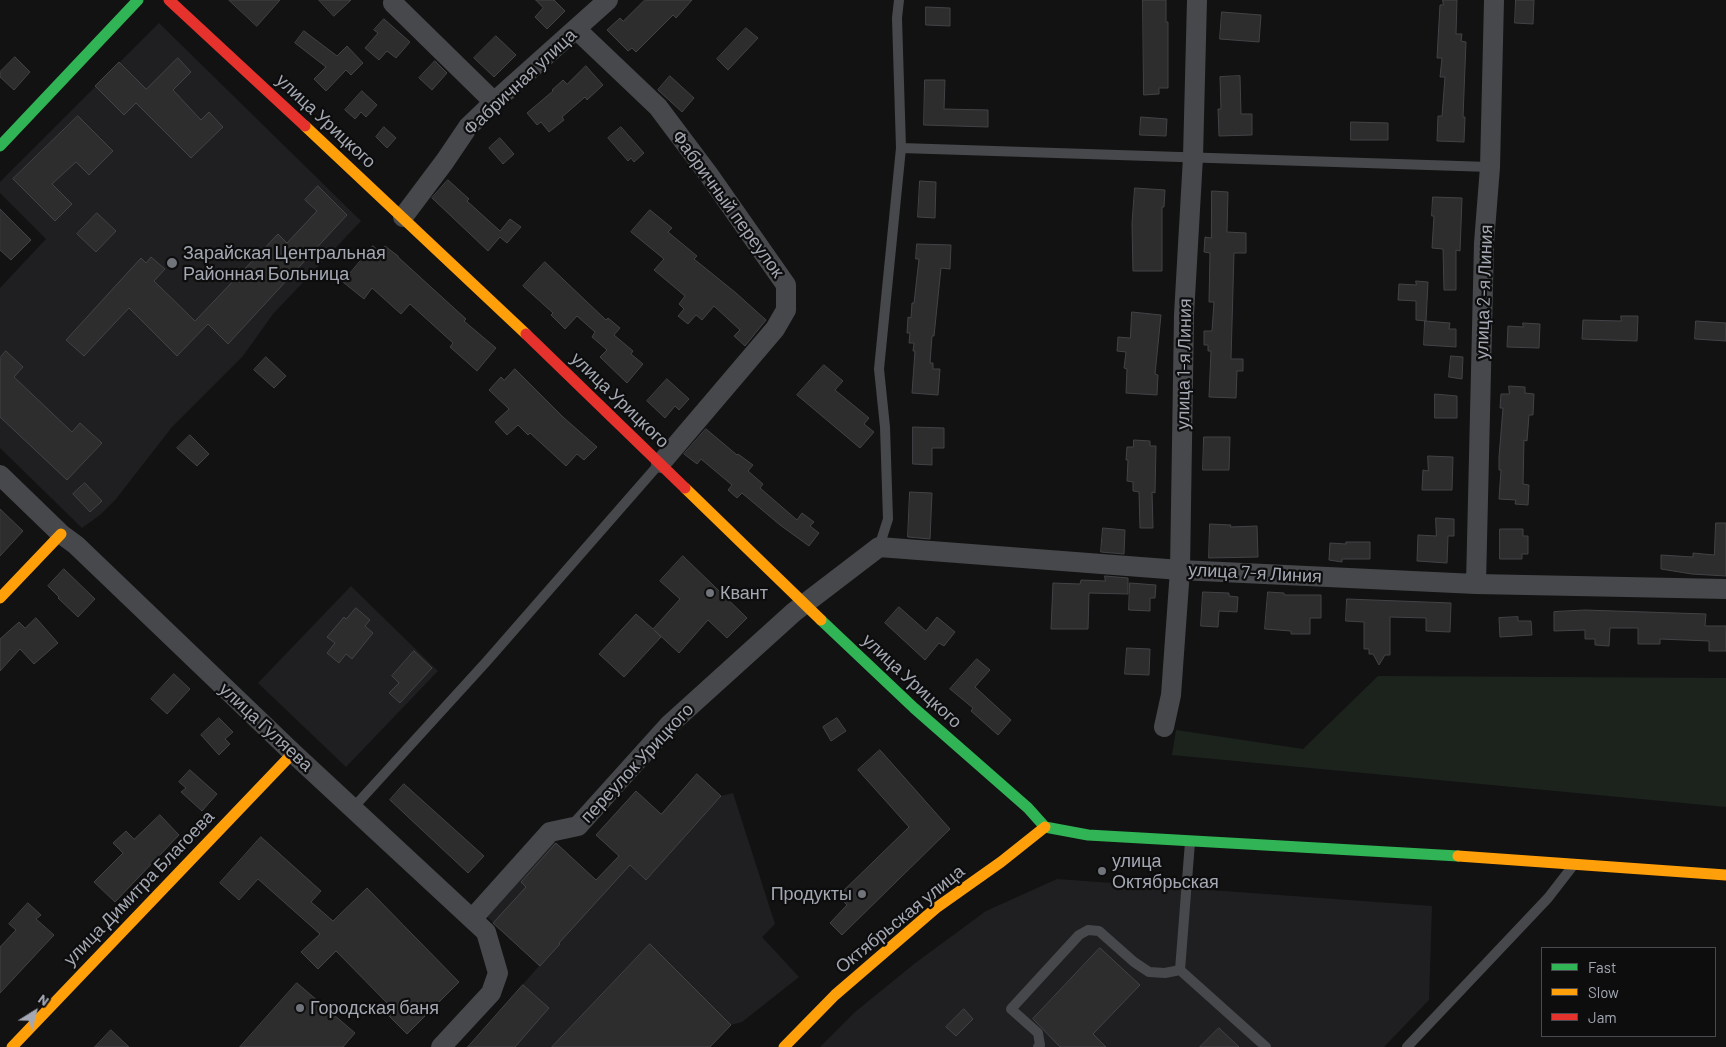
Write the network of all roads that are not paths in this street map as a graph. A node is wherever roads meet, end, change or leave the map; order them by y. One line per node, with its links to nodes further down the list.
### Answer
1 (138, 0): 10 (main road)
2 (169, 0): 14 (main road, улица Урицкого)
3 (394, 0): 9 (street)
4 (608, 0): 8 (street, Фабричная улица)
5 (899, 0): 11 (lane)
6 (1197, 0): 12 (street, улица 1-я Линия)
7 (1494, 0): 13 (street, улица 2-я Линия)
8 (576, 29): 9 (street, Фабричная улица); 15 (street, Фабричный переулок)
9 (494, 102): 14 (street, Фабричная улица)
10 (0, 146)
11 (901, 148): 12 (lane); 18 (lane)
12 (1193, 157): 13 (lane); 19 (street, улица 1-я Линия)
13 (1490, 167): 20 (street, улица 2-я Линия)
14 (403, 217): 15 (main road, улица Урицкого)
15 (661, 462): 23 (main road, улица Урицкого); 26 (lane)
16 (0, 476): 17 (street, улица Гуляева)
17 (61, 534): 22 (main road); 25 (street, улица Гуляева)
18 (879, 547): 19 (street, улица 7-я Линия); 23 (street)
19 (1180, 570): 20 (street, улица 7-я Линия); 24 (street, улица 1-я Линия)
20 (1476, 584): 21 (street, улица 7-я Линия)
21 (1726, 589)
22 (0, 598)
23 (805, 605): 27 (main road, улица Урицкого); 31 (street, переулок Урицкого)
24 (1164, 727)
25 (293, 753): 26 (street, улица Гуляева); 33 (main road, улица Димитра Благоева)
26 (353, 808): 31 (street, улица Гуляева)
27 (1046, 827): 28 (main road); 35 (main road, Октябрьская улица)
28 (1190, 840): 29 (main road); 32 (lane)
29 (1574, 864): 30 (main road); 38 (lane)
30 (1726, 875)
31 (472, 919): 34 (street, улица Гуляева)
32 (1180, 970): 36 (lane); 37 (lane)
33 (12, 1047)
34 (441, 1047)
35 (784, 1047)
36 (1038, 1047)
37 (1266, 1047)
38 (1407, 1047)

